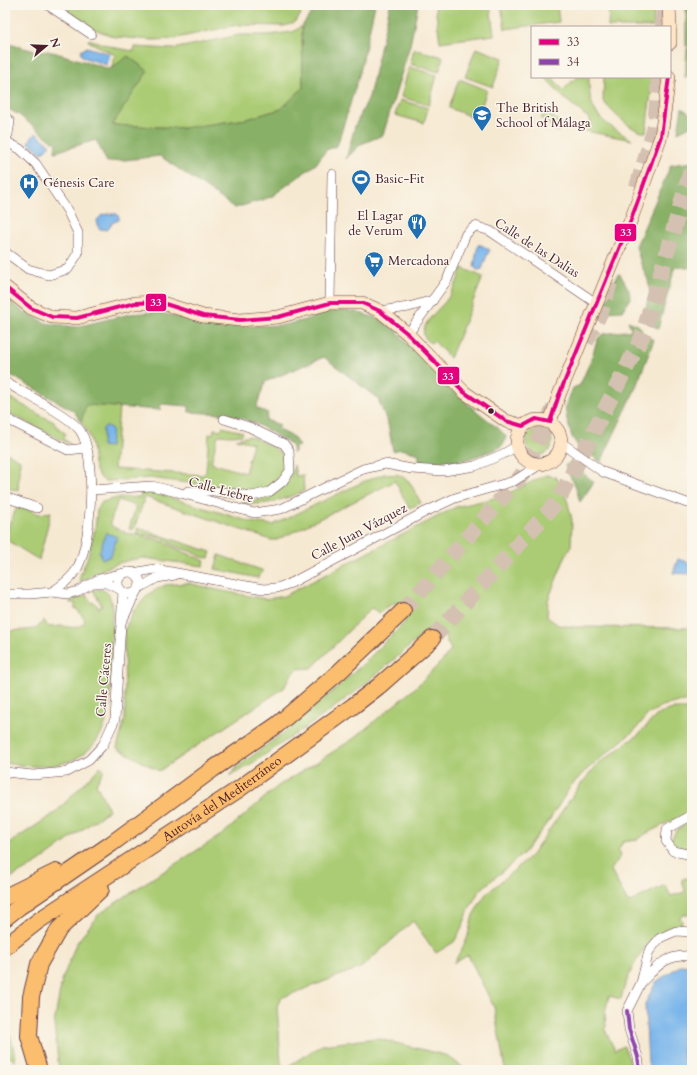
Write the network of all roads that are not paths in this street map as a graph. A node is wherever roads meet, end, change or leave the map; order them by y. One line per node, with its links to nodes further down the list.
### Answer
1 (48, 5): 4 (street)
2 (669, 5): 3 (street)
3 (670, 26)
4 (91, 34)
5 (668, 78): 12 (street)
6 (5, 116): 7 (street)
7 (5, 141): 9 (street)
8 (332, 174): 13 (street)
9 (5, 252)
10 (5, 287): 13 (street)
11 (434, 300): 12 (street, Calle de las Dalias); 14 (street); 15 (street, Calle de las Dalias)
12 (596, 302): 19 (street)
13 (330, 303): 14 (street)
14 (380, 311): 15 (street)
15 (408, 334): 20 (street)
16 (5, 382): 23 (street)
17 (5, 418): 23 (street)
18 (224, 419): 26 (street)
19 (550, 422): 20 (street); 21 (street)
20 (523, 426): 22 (street)
21 (562, 444): 24 (street); 28 (street)
22 (517, 446): 24 (street); 26 (street, Calle Liebre)
23 (86, 448): 25 (street)
24 (541, 464): 31 (street, Calle Juan Vázquez)
25 (92, 490): 26 (street, Calle Liebre); 36 (street)
26 (177, 492)
27 (5, 497): 29 (street)
28 (692, 503)
29 (37, 508)
30 (130, 572): 31 (street, Calle Juan Vázquez); 32 (street); 33 (street); 34 (street, Calle Cáceres)
31 (182, 573): 33 (street, Calle Juan Vázquez)
32 (91, 584): 34 (street); 36 (street)
33 (138, 590): 34 (street); 38 (street, Calle Cáceres)
34 (122, 591): 38 (street, Calle Cáceres)
35 (7, 592): 36 (street)
36 (52, 592)
37 (403, 611): 42 (highway, Autovía del Mediterráneo)
38 (121, 626): 40 (street, Calle Cáceres)
39 (432, 640): 44 (highway, Autovía del Mediterráneo)
40 (5, 772)
41 (692, 815): 43 (street)
42 (111, 844): 45 (highway); 46 (highway, Autovía del Mediterráneo)
43 (692, 855)
44 (127, 864): 48 (highway, Autovía del Mediterráneo); 51 (highway)
45 (5, 897)
46 (5, 918)
47 (692, 932): 50 (street)
48 (5, 948)
49 (692, 956): 50 (street)
50 (641, 982): 52 (street)
51 (39, 1070)
52 (640, 1070)

